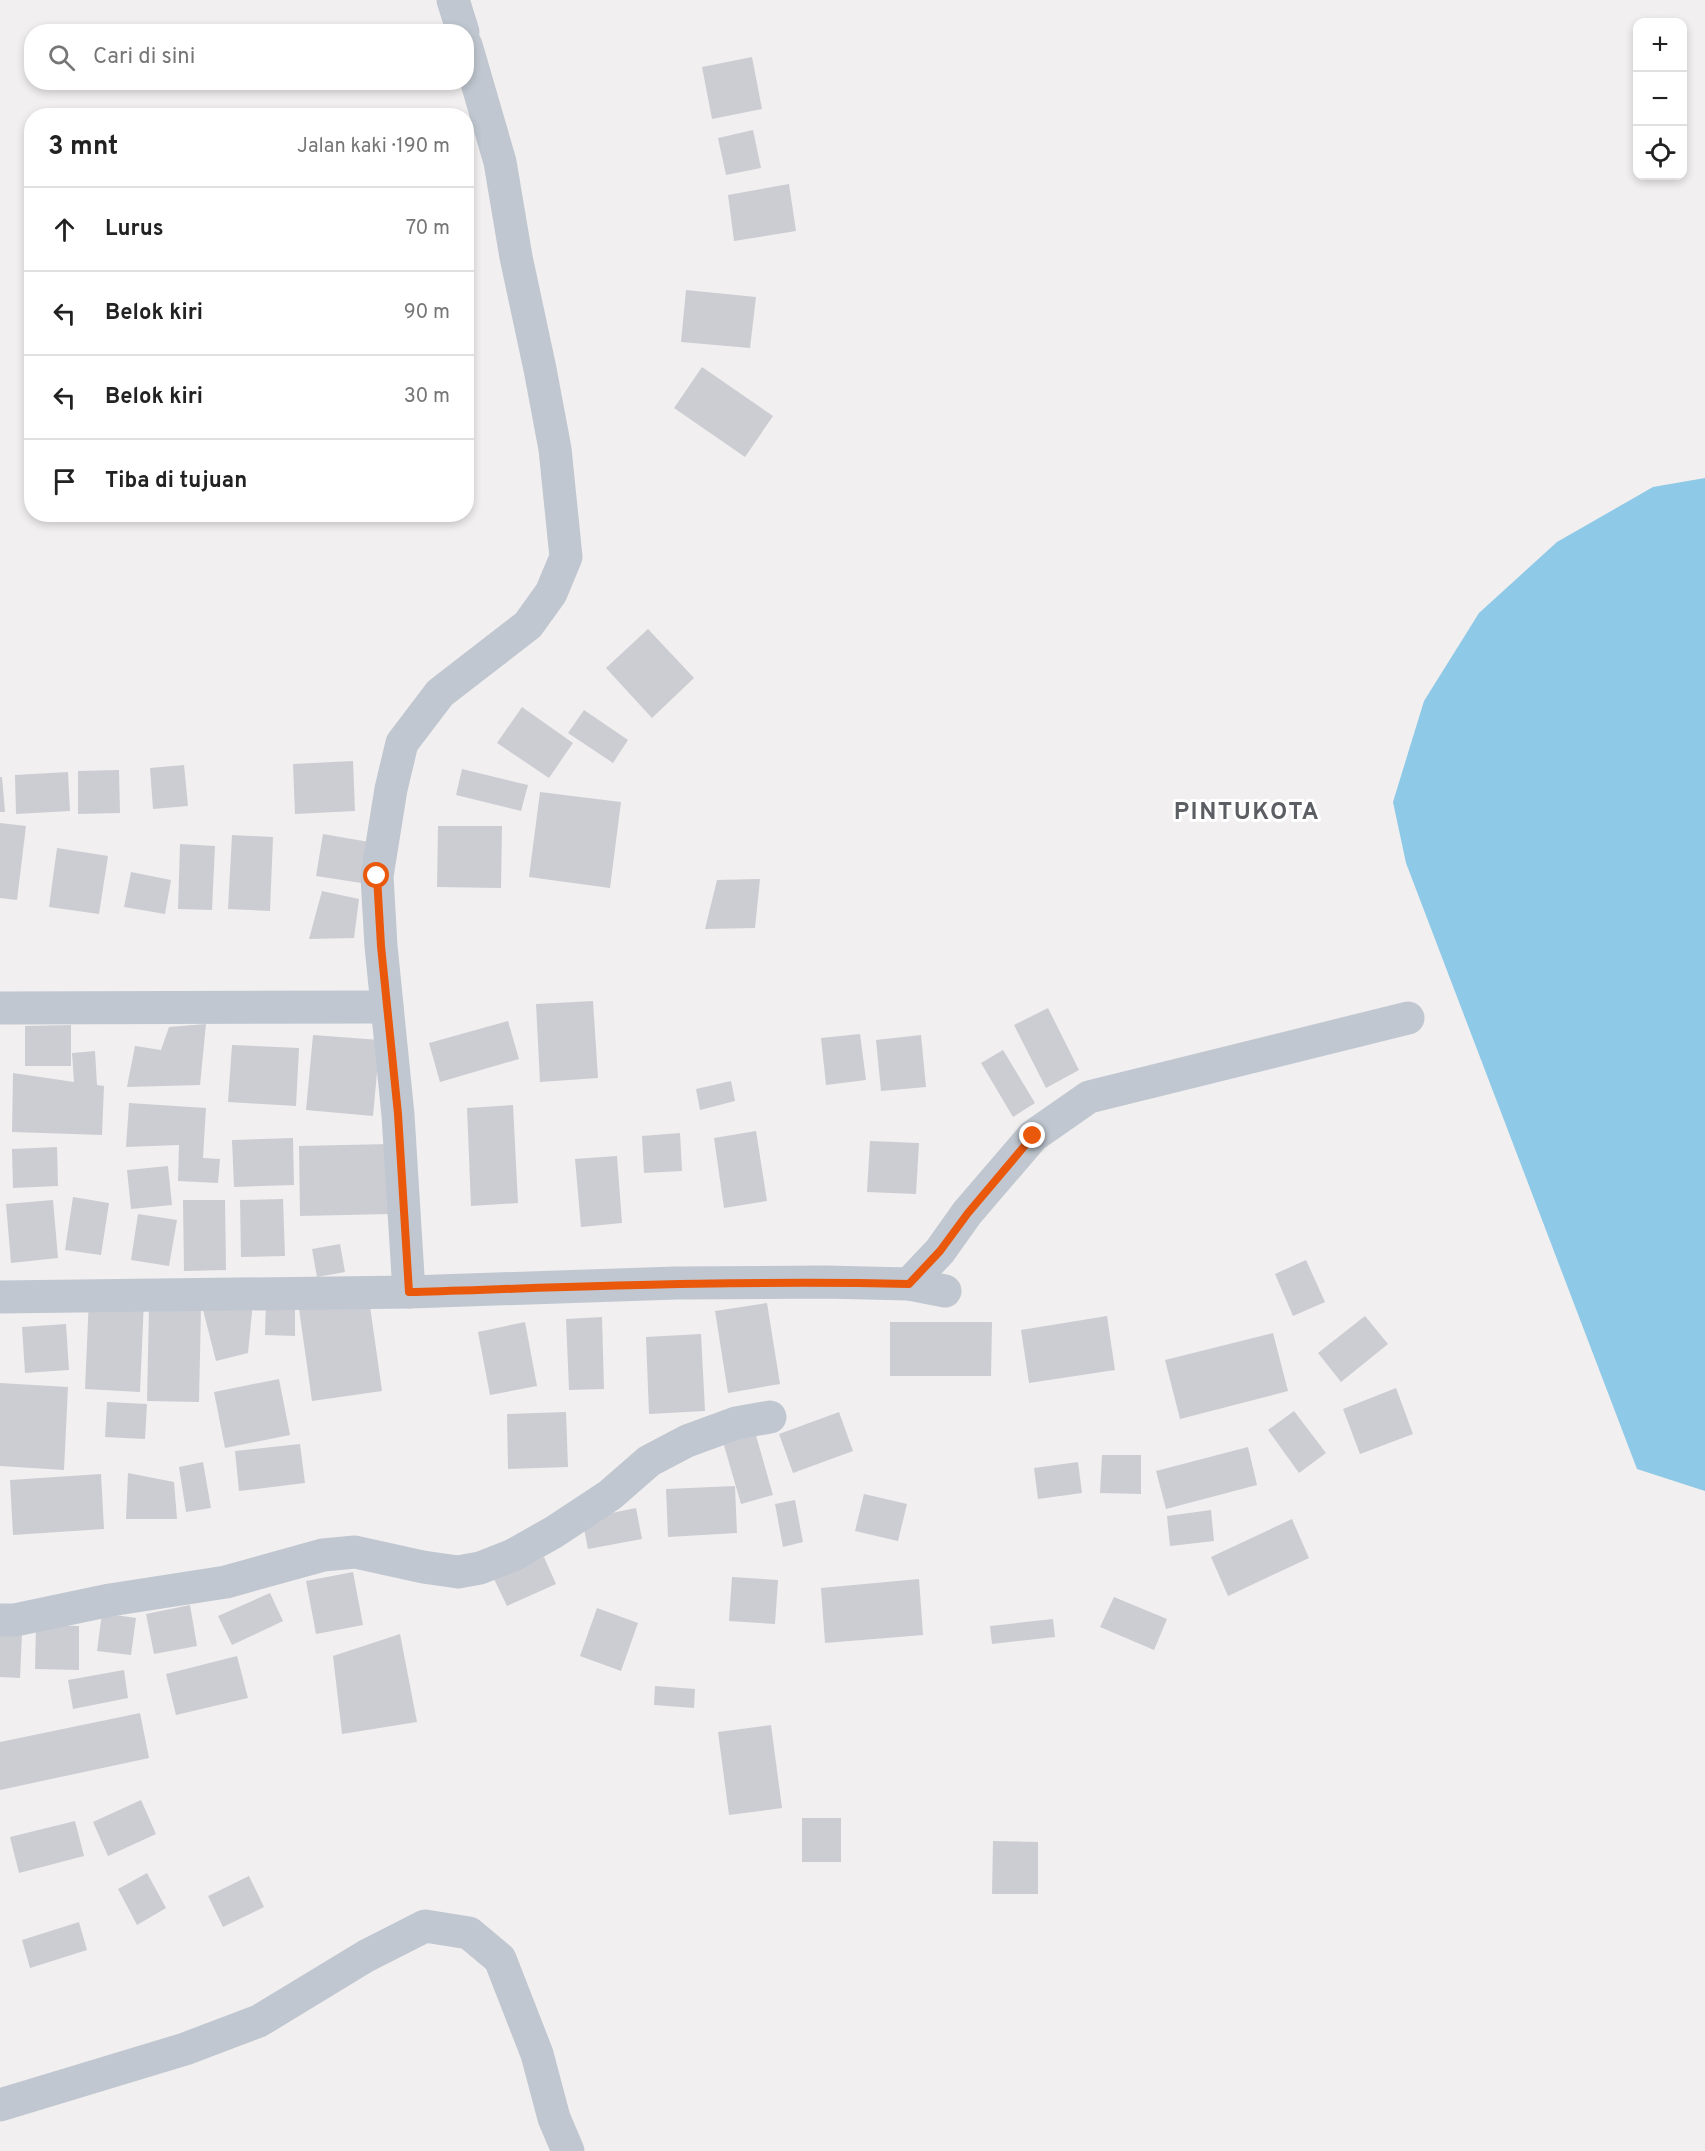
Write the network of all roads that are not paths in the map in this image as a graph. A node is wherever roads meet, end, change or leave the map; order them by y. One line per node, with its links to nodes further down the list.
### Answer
1 (453, 0): 2 (street)
2 (460, 24)
3 (474, 73): 4 (street)
4 (387, 1007): 5 (street); 9 (street)
5 (0, 1008)
6 (1408, 1018): 7 (street)
7 (909, 1284): 8 (street); 9 (street)
8 (945, 1291)
9 (409, 1292): 10 (street)
10 (0, 1297)
11 (770, 1417): 12 (street)
12 (0, 1620)
13 (0, 2105): 14 (street)
14 (568, 2151)

